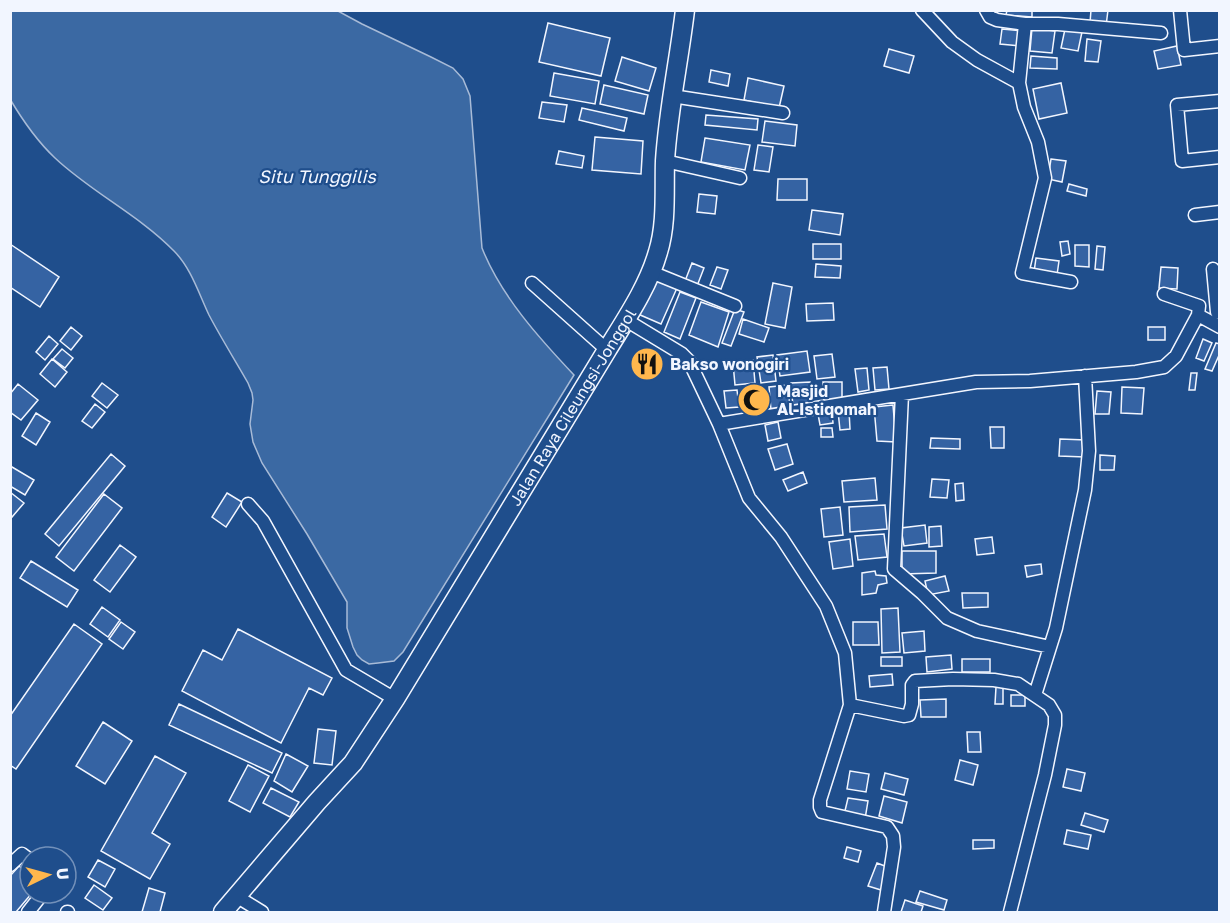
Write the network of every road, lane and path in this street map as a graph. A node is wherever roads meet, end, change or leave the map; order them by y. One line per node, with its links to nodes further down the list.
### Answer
1 (685, 10): 9 (main road, Jalan Raya Cileungsi-Jonggol)
2 (922, 10): 8 (street)
3 (986, 10): 5 (street)
4 (1180, 10): 7 (street)
5 (1025, 24): 6 (street); 8 (street)
6 (1161, 33)
7 (1220, 46)
8 (1019, 83): 19 (street)
9 (672, 96): 11 (street); 13 (main road, Jalan Raya Cileungsi-Jonggol)
10 (1220, 101): 12 (street)
11 (783, 113)
12 (1220, 158)
13 (665, 161): 14 (street); 18 (main road, Jalan Raya Cileungsi-Jonggol)
14 (740, 178)
15 (1220, 212): 16 (street)
16 (1195, 214)
17 (1212, 269): 23 (street)
18 (651, 272): 22 (street); 25 (main road, Jalan Raya Cileungsi-Jonggol)
19 (1071, 282)
20 (532, 283): 27 (street)
21 (1164, 294): 24 (street)
22 (735, 306)
23 (1220, 313)
24 (1198, 315): 26 (street); 28 (street)
25 (626, 320): 27 (main road, Jalan Raya Cileungsi-Jonggol); 30 (street)
26 (1220, 327)
27 (607, 350): 34 (main road, Jalan Raya Cileungsi-Jonggol)
28 (1084, 376): 29 (street); 32 (street)
29 (902, 394): 30 (street); 32 (street)
30 (719, 424): 35 (street)
31 (248, 504): 34 (street)
32 (1050, 647): 33 (street)
33 (1035, 695): 35 (street); 40 (street)
34 (394, 699): 36 (main road, Jalan Raya Cileungsi-Jonggol)
35 (850, 705): 39 (street)
36 (236, 896): 37 (main road, Jalan Raya Cileungsi-Jonggol); 38 (street)
37 (223, 912)
38 (262, 912)
39 (884, 912)
40 (1010, 912)

